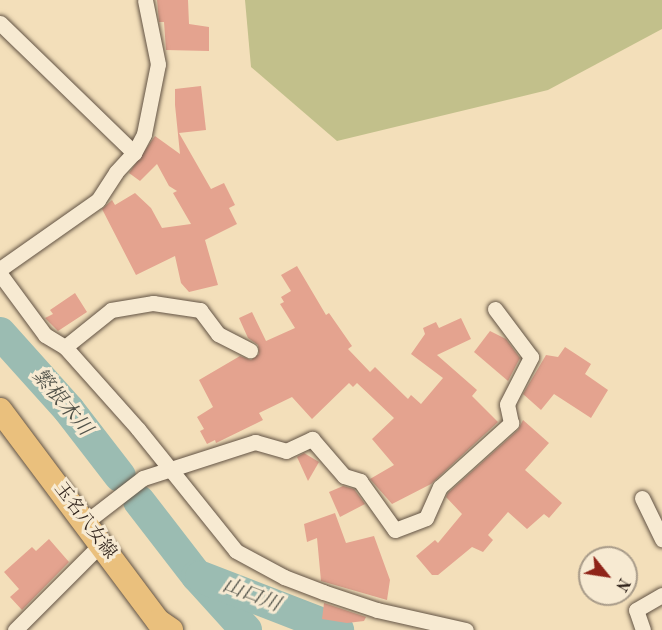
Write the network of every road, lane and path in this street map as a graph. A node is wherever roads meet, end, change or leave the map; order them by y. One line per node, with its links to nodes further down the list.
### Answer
1 (145, 0): 3 (street)
2 (0, 23): 3 (street)
3 (134, 153): 4 (street)
4 (0, 269)
5 (0, 274): 7 (street)
6 (495, 309): 10 (street)
7 (65, 346): 8 (street); 10 (street)
8 (250, 350)
9 (0, 410): 12 (main road, 玉名八女線)
10 (170, 470): 12 (street); 18 (street)
11 (642, 498): 13 (street)
12 (86, 522): 14 (main road, 玉名八女線)
13 (662, 539)
14 (102, 543): 16 (street); 17 (main road, 玉名八女線)
15 (662, 595): 19 (street)
16 (15, 630)
17 (171, 630)
18 (466, 630)
19 (643, 630)

